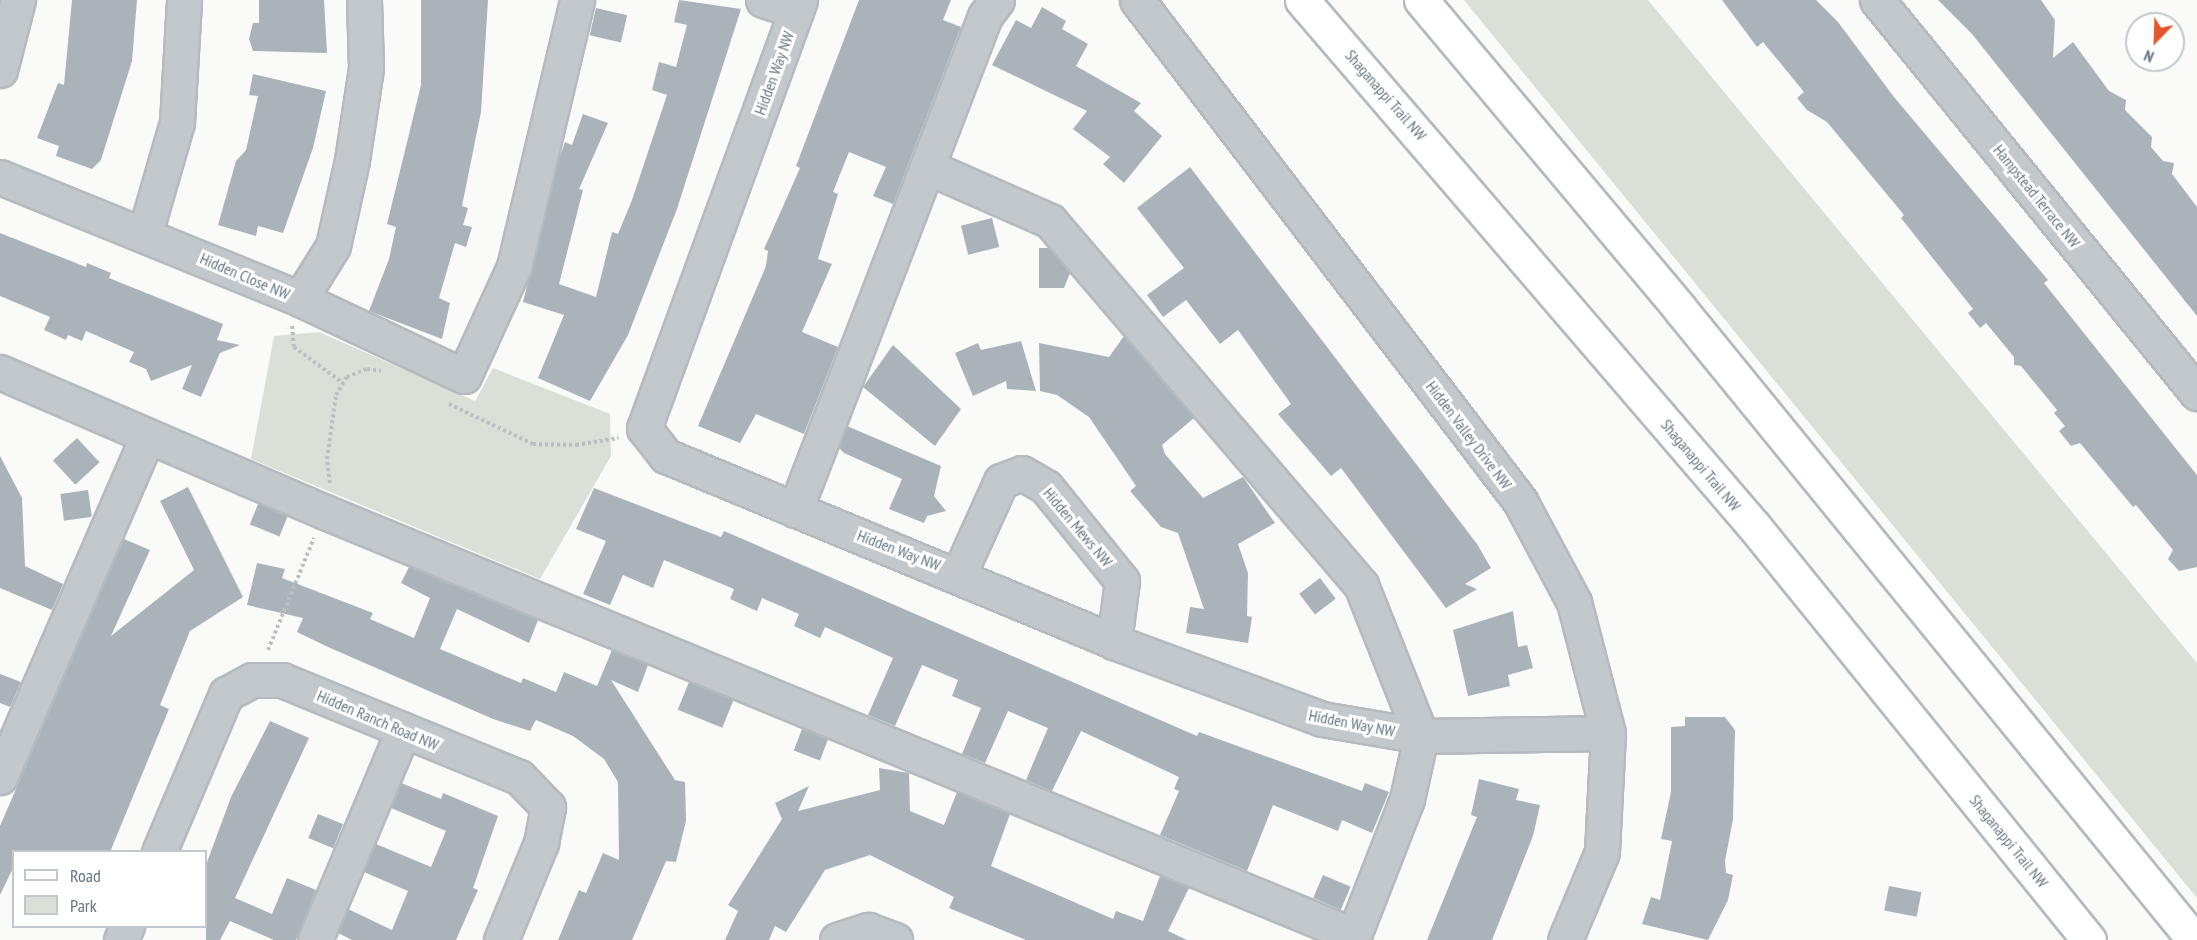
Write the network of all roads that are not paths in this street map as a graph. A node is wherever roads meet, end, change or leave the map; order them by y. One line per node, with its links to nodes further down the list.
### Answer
1 (18, 0): 12 (street)
2 (184, 0): 15 (street)
3 (364, 0): 16 (street, Hidden Close NW)
4 (577, 0): 16 (street)
5 (763, 0): 11 (street)
6 (997, 0): 13 (street)
7 (1137, 0): 24 (street, Hidden Valley Drive NW)
8 (1302, 0): 34 (main road, Shaganappi Trail NW)
9 (1421, 0): 35 (main road)
10 (1877, 0): 18 (street, Hampstead Terrace NW)
11 (798, 6): 20 (street, Hidden Way NW)
12 (0, 70)
13 (930, 168): 20 (street); 25 (street)
14 (0, 177): 15 (street, Hidden Close NW)
15 (145, 233): 16 (street, Hidden Close NW)
16 (300, 299)
17 (0, 372): 19 (street)
18 (2197, 393)
19 (147, 438): 26 (street); 28 (street)
20 (795, 510): 21 (street, Hidden Way NW)
21 (959, 574): 22 (street, Hidden Way NW); 22 (street, Hidden Mews NW)
22 (1114, 642): 25 (street, Hidden Way NW)
23 (403, 731): 27 (street, Hidden Ranch Road NW); 29 (street); 30 (street, Hidden Ranch Road NW)
24 (1608, 733): 25 (street, Hidden Way NW); 33 (street, Hidden Valley Drive NW)
25 (1421, 736): 28 (street)
26 (0, 777)
27 (160, 850)
28 (1352, 938)
29 (315, 940)
30 (501, 940)
31 (837, 940): 32 (street)
32 (895, 940)
33 (1565, 940)
34 (2089, 940)
35 (2194, 940)

